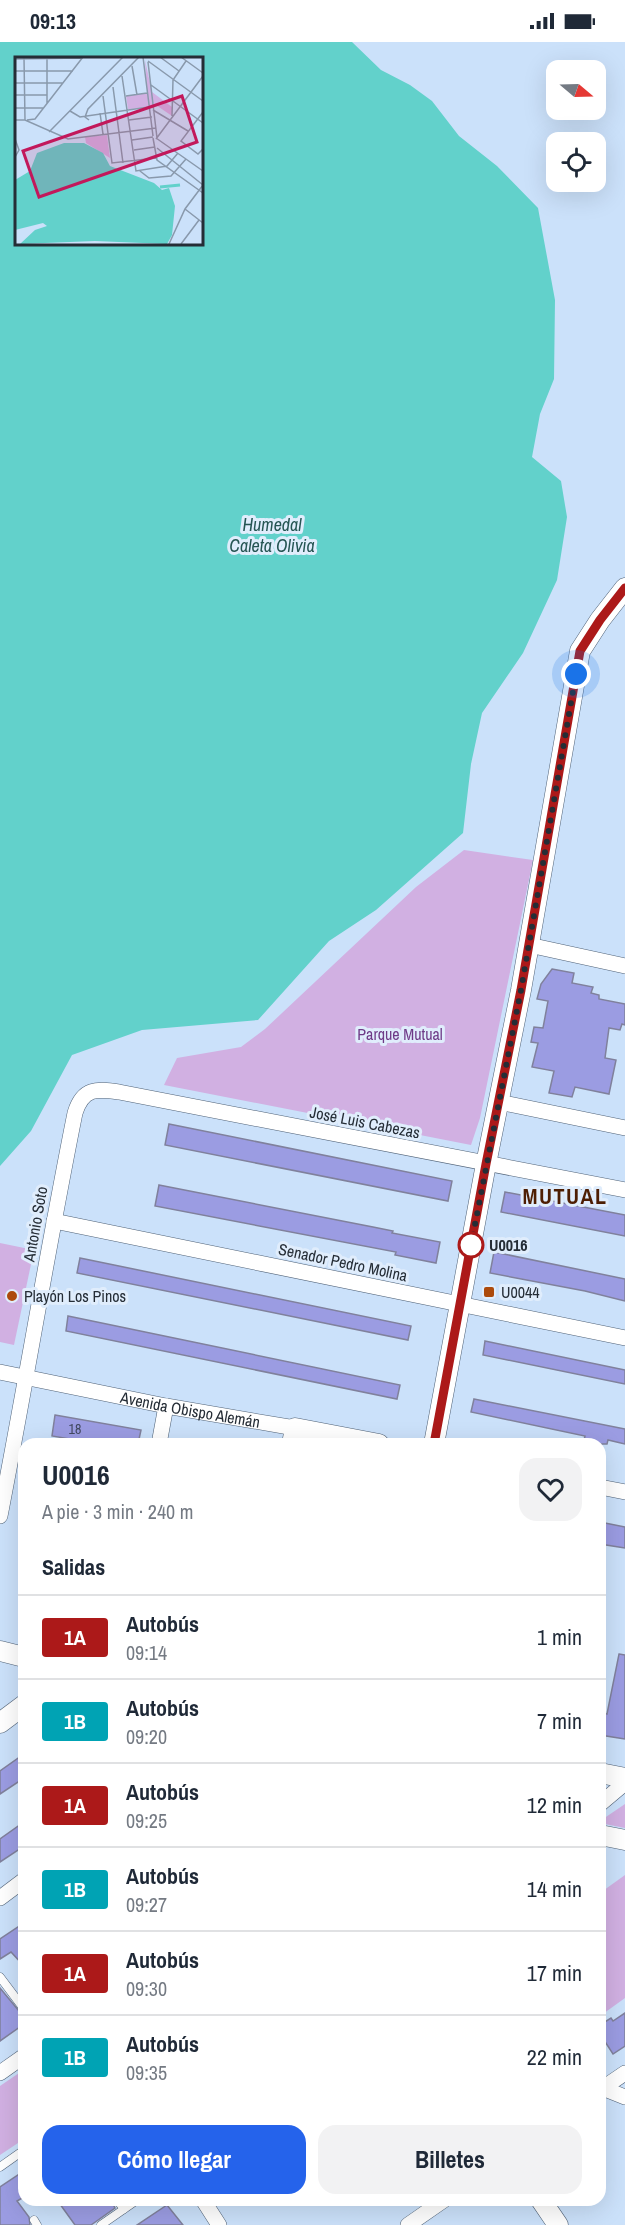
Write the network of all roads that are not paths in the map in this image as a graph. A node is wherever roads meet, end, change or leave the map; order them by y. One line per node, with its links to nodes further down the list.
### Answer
1 (625, 588): 2 (street)
2 (529, 945): 3 (street); 5 (street)
3 (625, 966)
4 (97, 1089): 7 (street, José Luis Cabezas); 9 (street, Antonio Soto)
5 (499, 1102): 6 (street); 7 (street)
6 (625, 1128)
7 (486, 1164): 8 (street, José Luis Cabezas); 10 (street)
8 (625, 1190)
9 (54, 1221): 10 (street, Senador Pedro Molina); 13 (street, Antonio Soto)
10 (460, 1304): 11 (street, Senador Pedro Molina); 18 (street)
11 (625, 1338)
12 (0, 1372): 13 (street, Avenida Obispo Alemán)
13 (27, 1378): 14 (street, Avenida Obispo Alemán); 21 (street, Antonio Soto)
14 (166, 1406): 15 (street, Avenida Obispo Alemán); 16 (street)
15 (294, 1436): 17 (street, Avenida Obispo Alemán)
16 (160, 1438)
17 (315, 1438)
18 (435, 1438)
19 (606, 1488): 20 (street)
20 (625, 1492)
21 (0, 1516)
22 (0, 1652): 23 (street)
23 (18, 1656)
24 (18, 1710): 25 (street)
25 (0, 1723)
26 (606, 1774): 27 (street)
27 (625, 1778)
28 (625, 1783): 29 (street)
29 (606, 1799)
30 (606, 1836): 31 (street)
31 (625, 1840)
32 (18, 1884): 33 (street)
33 (0, 1898)
34 (0, 1977): 35 (lane)
35 (18, 2001)
36 (18, 2060): 37 (street)
37 (0, 2073)
38 (625, 2073): 39 (street)
39 (606, 2085)
40 (606, 2090): 41 (street)
41 (625, 2097)
42 (18, 2154): 43 (lane)
43 (0, 2167)
44 (121, 2206): 49 (lane)
45 (129, 2206): 49 (lane)
46 (207, 2206): 51 (street)
47 (435, 2206): 52 (street)
48 (545, 2206): 53 (street)
49 (124, 2210): 50 (lane)
50 (101, 2225)
51 (219, 2225)
52 (408, 2225)
53 (558, 2225)

